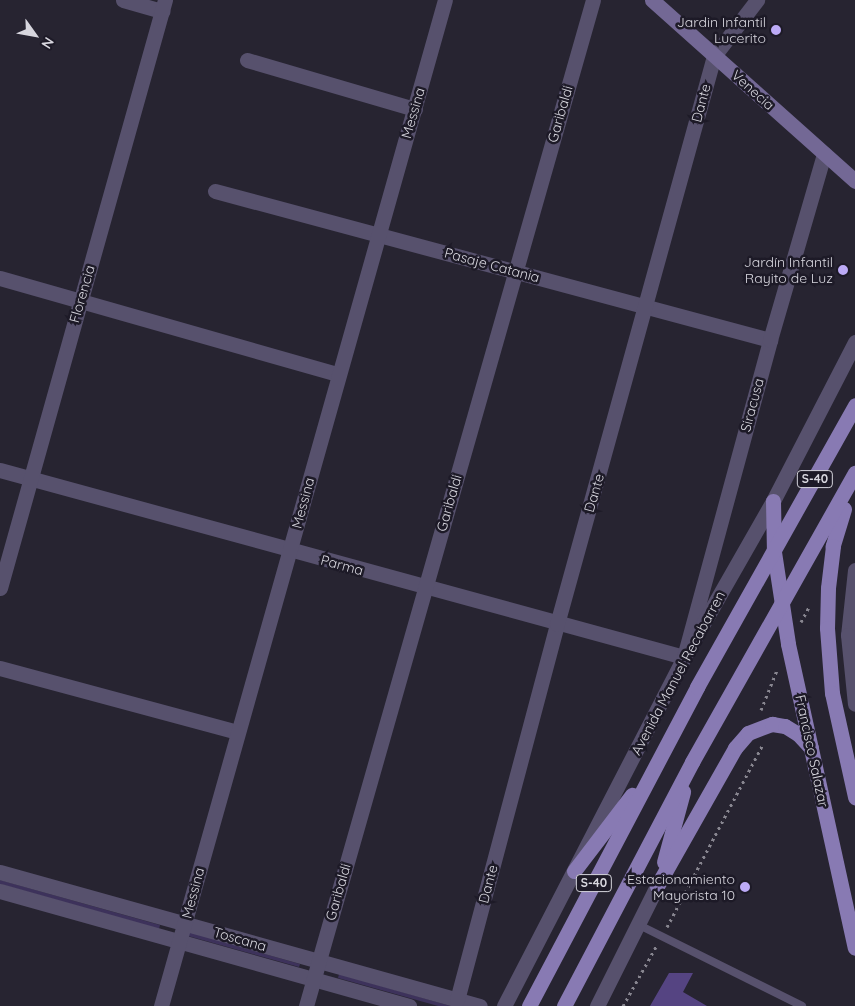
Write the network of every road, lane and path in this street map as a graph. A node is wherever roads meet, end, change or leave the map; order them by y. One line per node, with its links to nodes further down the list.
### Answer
1 (123, 0): 6 (street)
2 (445, 0): 9 (street, Messina)
3 (593, 0): 14 (street, Garibaldi)
4 (652, 0): 7 (street, Venecia)
5 (757, 0): 7 (street, Dante)
6 (163, 6): 16 (street, Florencia)
7 (714, 56): 10 (street, Venecia); 17 (street, Dante)
8 (247, 60): 9 (street)
9 (415, 109): 13 (street, Messina)
10 (824, 154): 11 (street, Venecia); 18 (street, Siracusa)
11 (855, 181)
12 (215, 191): 13 (street, Pasaje Catania)
13 (379, 235): 14 (street, Pasaje Catania); 20 (street, Messina)
14 (516, 271): 17 (street, Pasaje Catania); 31 (street, Garibaldi)
15 (0, 278): 16 (street)
16 (80, 301): 20 (street); 24 (street, Florencia)
17 (646, 306): 18 (street, Pasaje Catania); 35 (street, Dante)
18 (770, 340): 37 (street, Siracusa)
19 (855, 342): 26 (street, Avenida Manuel Recabarren)
20 (338, 374): 27 (street, Messina)
21 (855, 405): 28 (main road, Avenida Manuel Recabarren / S-40)
22 (0, 470): 24 (street, Parma)
23 (855, 473): 32 (main road, S-40)
24 (31, 479): 27 (street, Parma); 30 (street, Florencia)
25 (855, 484): 33 (main road)
26 (773, 501): 28 (main road, Francisco Salazar); 37 (street, Avenida Manuel Recabarren)
27 (290, 550): 31 (street, Parma); 41 (street, Messina)
28 (774, 552): 32 (main road, Francisco Salazar); 43 (main road, Avenida Manuel Recabarren / S-40)
29 (855, 570): 34 (street)
30 (0, 588)
31 (425, 588): 35 (street, Parma); 55 (street, Garibaldi)
32 (781, 605): 42 (main road, Francisco Salazar); 44 (main road, S-40)
33 (827, 609): 34 (street); 45 (main road)
34 (852, 616): 36 (street)
35 (557, 624): 37 (street, Parma); 57 (street, Dante)
36 (852, 653): 39 (street)
37 (684, 657): 46 (street, Avenida Manuel Recabarren)
38 (0, 668): 41 (street)
39 (855, 704)
40 (758, 728): 42 (main road); 48 (main road); 52 (path)
41 (237, 732): 50 (street, Messina)
42 (812, 749): 54 (main road, Francisco Salazar)
43 (658, 760): 46 (main road); 63 (main road, Avenida Manuel Recabarren / S-40)
44 (692, 762): 48 (main road); 64 (main road, S-40)
45 (855, 796)
46 (574, 871): 62 (street, Avenida Manuel Recabarren)
47 (0, 872): 50 (street, Toscana)
48 (657, 886): 51 (street)
49 (0, 892): 53 (street, Toscana)
50 (185, 924): 53 (street, Messina); 55 (street, Toscana)
51 (640, 924): 52 (lane); 65 (street)
52 (662, 936): 66 (path); 67 (lane)
53 (179, 942): 56 (street, Toscana); 58 (street, Messina)
54 (855, 948)
55 (319, 961): 56 (street, Garibaldi); 57 (street, Toscana)
56 (314, 979): 59 (street, Garibaldi); 60 (street, Toscana)
57 (457, 1000): 61 (street, Toscana)
58 (161, 1006)
59 (306, 1006)
60 (410, 1006)
61 (480, 1006)
62 (504, 1006)
63 (529, 1006)
64 (564, 1006)
65 (597, 1006)
66 (623, 1006)
67 (802, 1006)

